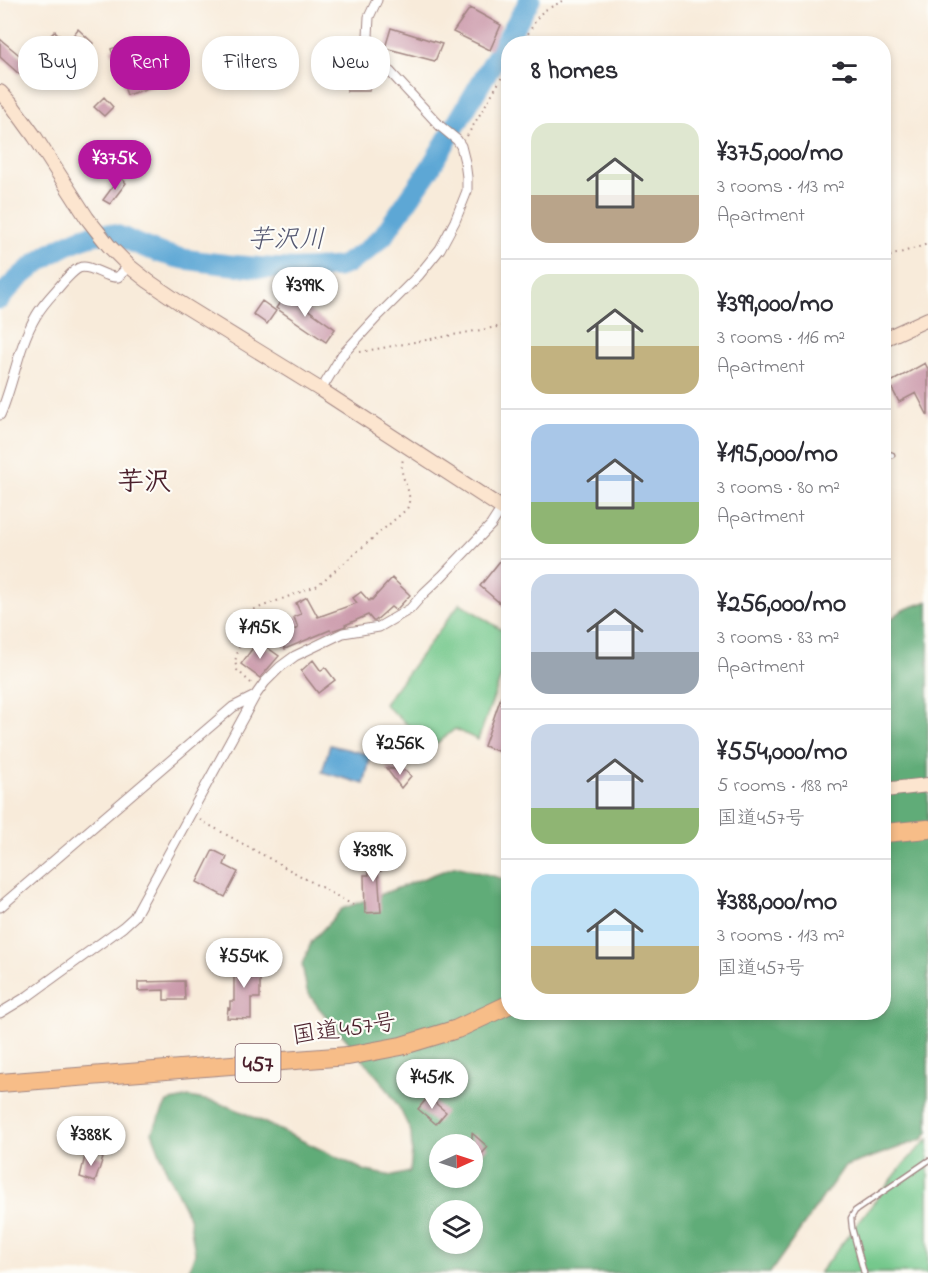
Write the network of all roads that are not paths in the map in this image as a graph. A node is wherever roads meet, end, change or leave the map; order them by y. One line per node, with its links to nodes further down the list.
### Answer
1 (376, 0): 6 (street)
2 (0, 92): 3 (street)
3 (129, 266): 6 (street); 7 (street)
4 (928, 319): 5 (street)
5 (891, 336)
6 (321, 390): 8 (street)
7 (0, 415)
8 (501, 507)
9 (501, 514): 10 (street)
10 (255, 696): 15 (street); 17 (street)
11 (928, 785): 12 (street)
12 (891, 789)
13 (928, 830): 14 (highway)
14 (891, 833)
15 (0, 907)
16 (501, 1008): 18 (highway, 国道457号 / 457)
17 (0, 1013)
18 (0, 1083)
19 (928, 1161): 20 (lane)
20 (864, 1273)

